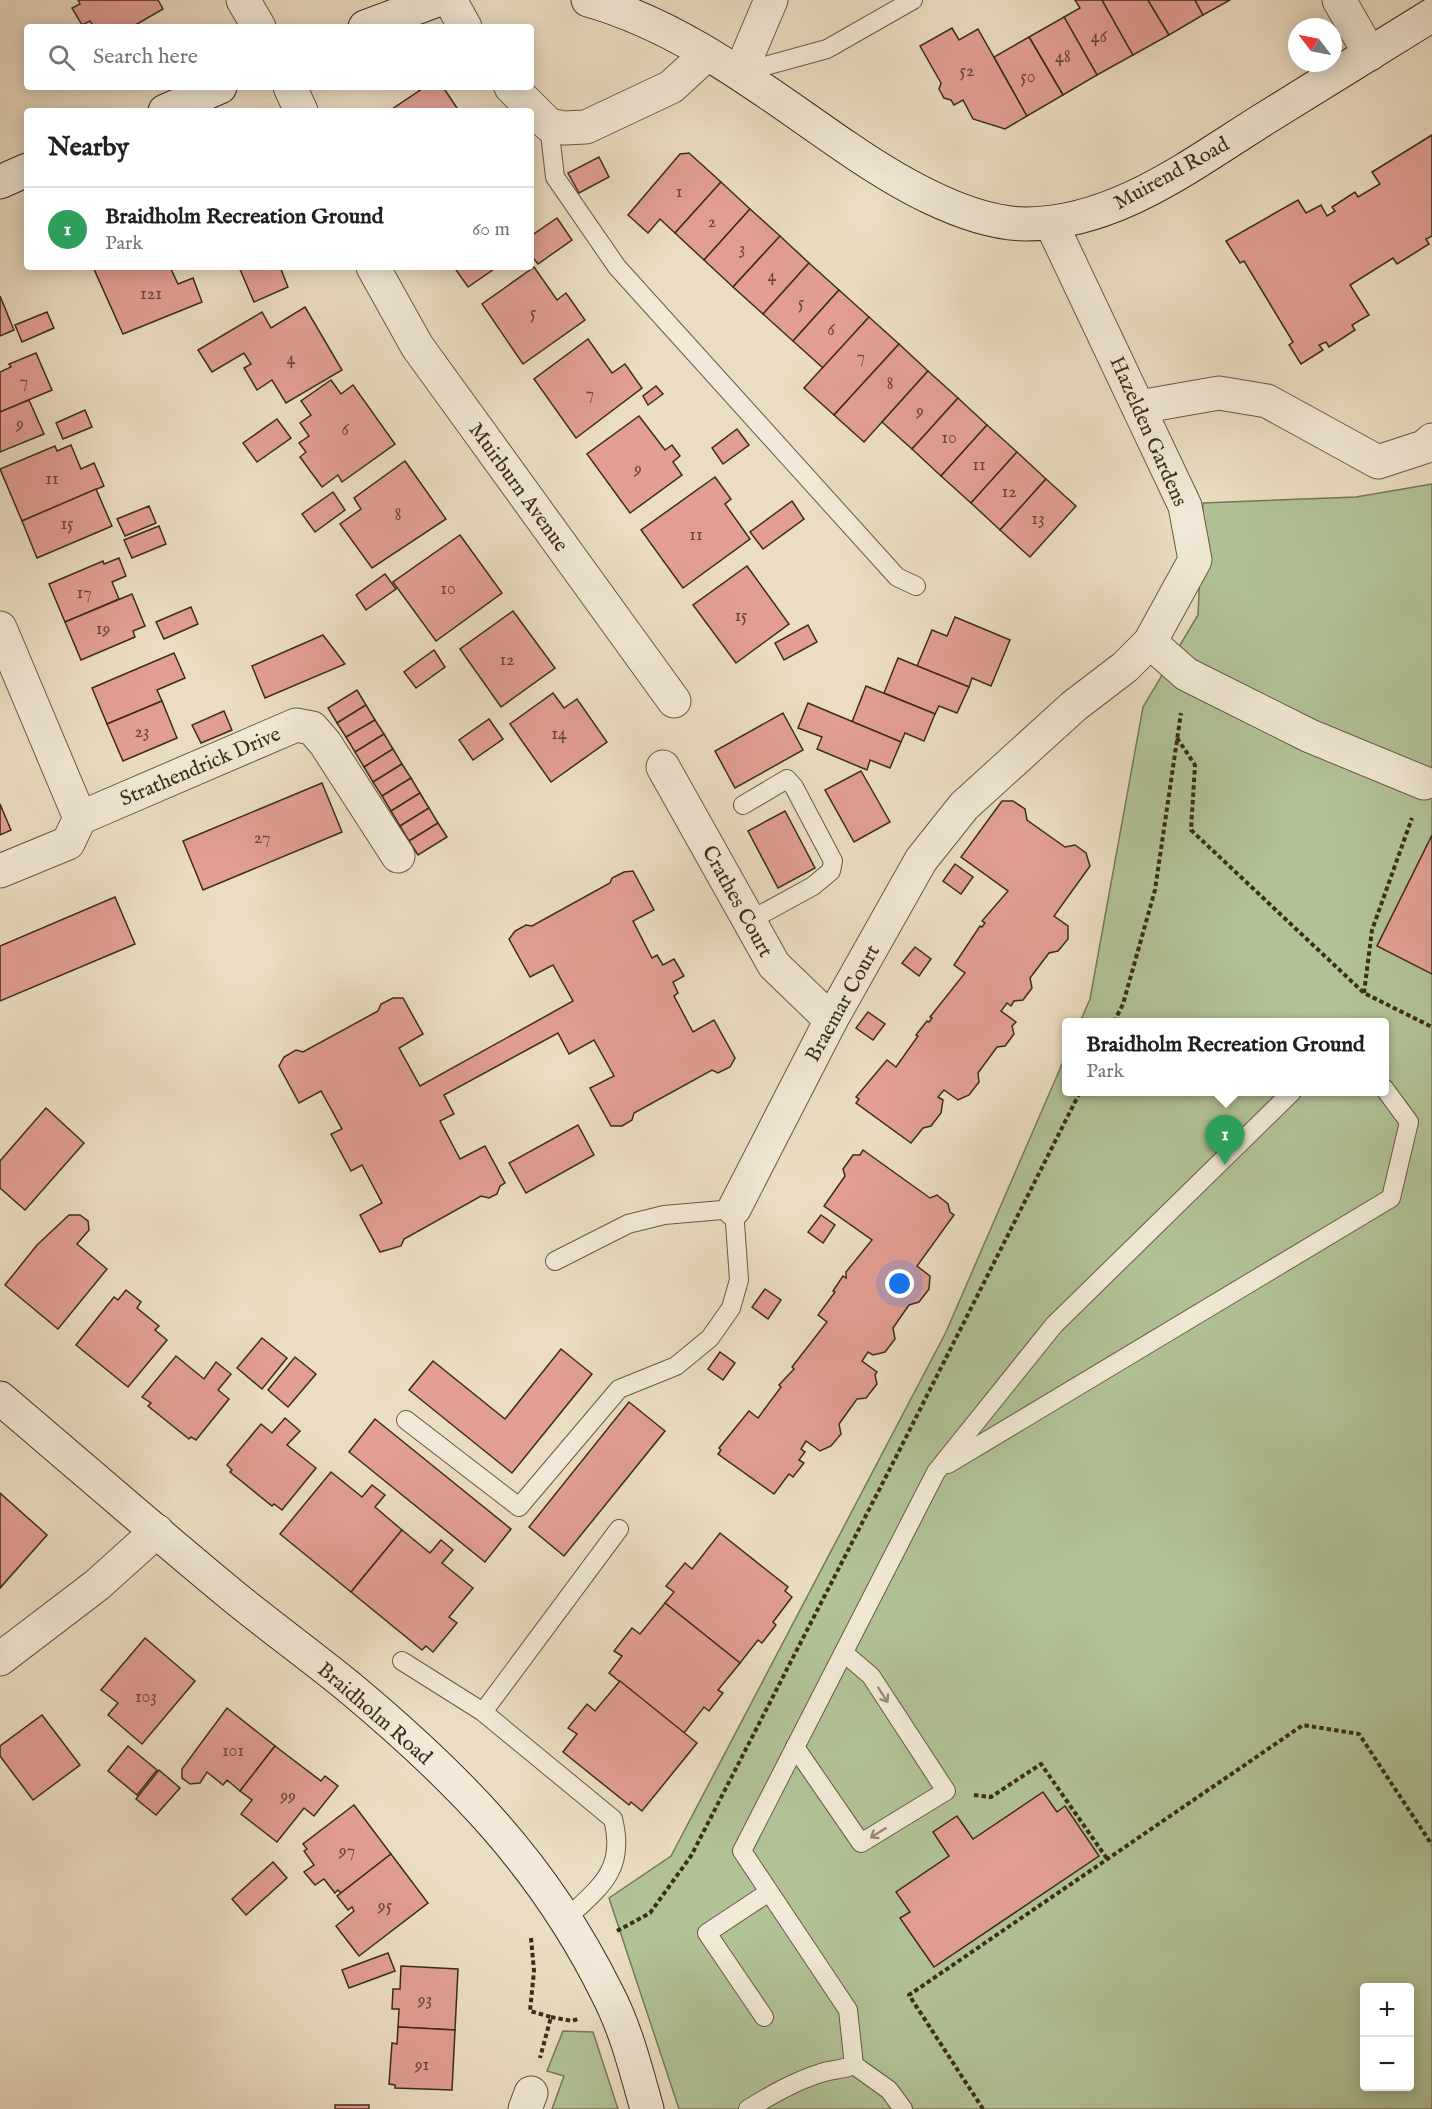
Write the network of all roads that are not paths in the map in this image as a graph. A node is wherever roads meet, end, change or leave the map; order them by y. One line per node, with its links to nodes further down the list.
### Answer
1 (243, 0): 9 (street)
2 (437, 0): 10 (street)
3 (450, 0): 11 (street)
4 (588, 0): 12 (street, Muirend Road)
5 (771, 0): 14 (street)
6 (914, 0): 14 (lane)
7 (1339, 0): 13 (street)
8 (1432, 15): 13 (street, Muirend Road)
9 (257, 24)
10 (372, 24)
11 (463, 24)
12 (707, 54): 14 (street, Muirend Road); 22 (street)
13 (1370, 54): 25 (street, Muirend Road)
14 (740, 74): 25 (street, Muirend Road)
15 (213, 90): 18 (street)
16 (291, 90): 19 (street)
17 (514, 90): 20 (street)
18 (172, 108)
19 (300, 108)
20 (532, 108)
21 (534, 110): 22 (street)
22 (549, 125): 29 (lane)
23 (24, 171): 24 (street)
24 (0, 182)
25 (1051, 223): 27 (street, Hazelden Gardens)
26 (375, 270): 32 (street, Muirburn Avenue)
27 (1140, 407): 28 (street); 31 (street, Hazelden Gardens)
28 (1432, 440)
29 (916, 586)
30 (0, 628): 37 (street)
31 (1150, 642): 34 (street); 36 (street, Hazelden Gardens)
32 (674, 700)
33 (663, 767): 40 (street, Crathes Court)
34 (1424, 783)
35 (743, 805): 40 (lane)
36 (964, 806): 41 (street, Braemar Court)
37 (80, 818): 38 (street, Strathendrick Drive); 39 (street)
38 (398, 856)
39 (0, 871)
40 (749, 921): 41 (street, Crathes Court)
41 (831, 1020): 44 (street, Braemar Court)
42 (1389, 1095): 48 (lane)
43 (1288, 1096): 48 (lane)
44 (734, 1209): 45 (lane); 47 (lane)
45 (555, 1261)
46 (0, 1398): 50 (street, Braidholm Road)
47 (406, 1420)
48 (936, 1472): 51 (lane)
49 (620, 1529): 54 (lane)
50 (157, 1531): 52 (street); 57 (street, Braidholm Road)
51 (844, 1653): 55 (lane); 55 (lane, one-way to 55)
52 (0, 1659)
53 (402, 1661): 54 (lane)
54 (483, 1712): 57 (lane)
55 (795, 1747): 56 (lane)
56 (769, 1892): 58 (lane); 59 (lane)
57 (559, 1908): 60 (street, Braidholm Road)
58 (764, 2017)
59 (854, 2065): 61 (lane); 62 (lane)
60 (647, 2109)
61 (747, 2109)
62 (903, 2109)

